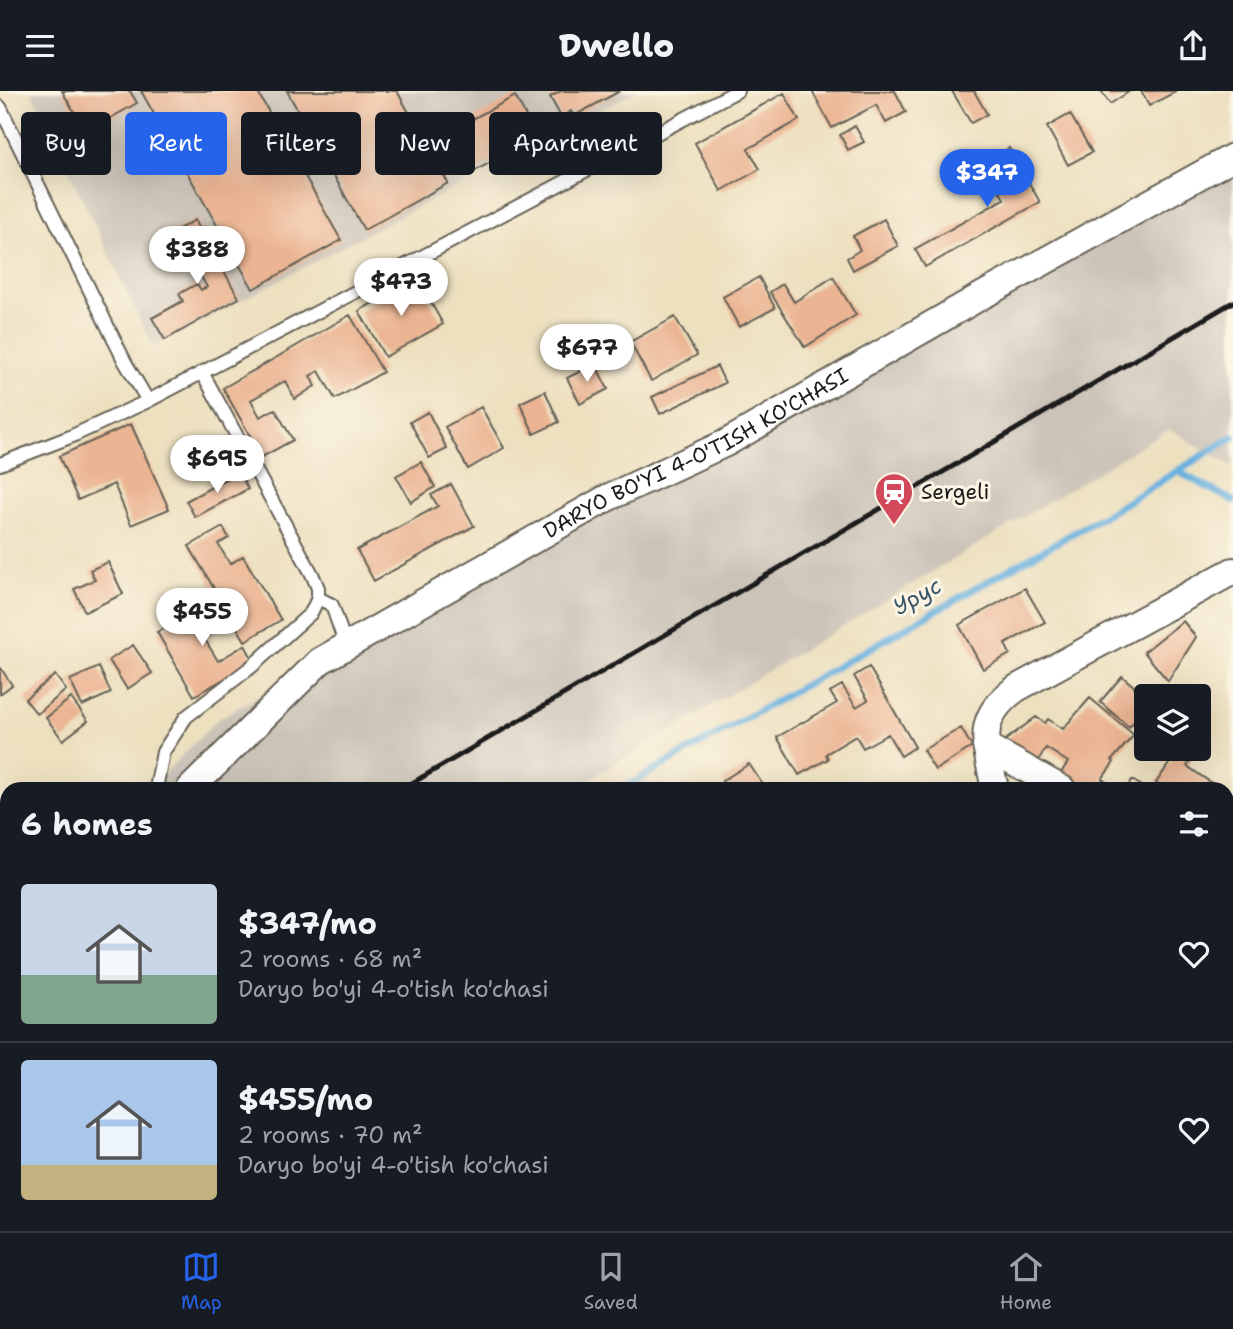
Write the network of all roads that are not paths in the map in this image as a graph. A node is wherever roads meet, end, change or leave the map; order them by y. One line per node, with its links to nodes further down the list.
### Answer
1 (737, 91): 2 (lane)
2 (717, 96): 5 (lane)
3 (0, 107): 6 (lane)
4 (1233, 157): 10 (street, DARYO BO'YI 4-O'TISH KO'CHASI)
5 (202, 372): 6 (lane); 9 (lane)
6 (148, 401): 7 (lane)
7 (0, 464)
8 (1233, 571): 11 (street)
9 (318, 598): 10 (lane); 12 (lane)
10 (346, 646): 13 (street, DARYO BO'YI 4-O'TISH KO'CHASI)
11 (986, 746): 14 (street); 15 (street)
12 (157, 782)
13 (197, 782)
14 (994, 782)
15 (1050, 782)

